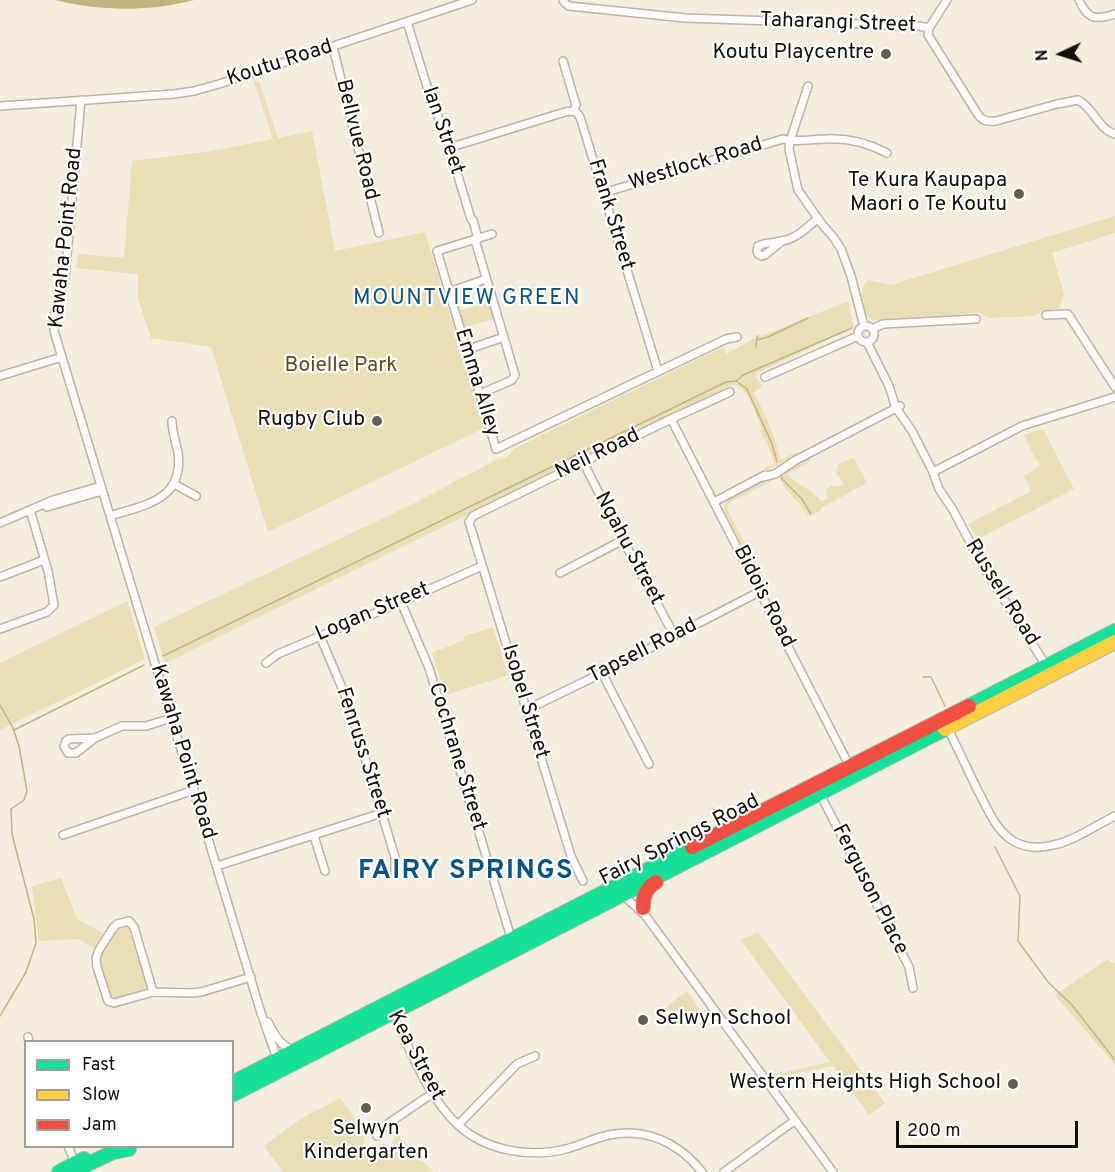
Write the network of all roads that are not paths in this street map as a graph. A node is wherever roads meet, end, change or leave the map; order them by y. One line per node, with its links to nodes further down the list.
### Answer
1 (472, 0): 6 (street, Koutu Road)
2 (563, 0): 7 (street, Taharangi Street)
3 (947, 0): 7 (street)
4 (1079, 0): 5 (street)
5 (1115, 14)
6 (407, 22): 8 (street, Koutu Road); 16 (street, Ian Street)
7 (929, 28): 14 (street, Taharangi Street)
8 (333, 46): 11 (street, Koutu Road); 20 (street, Bellvue Road)
9 (562, 61): 13 (street, Frank Street)
10 (807, 86): 15 (street)
11 (81, 100): 12 (street); 35 (street, Kawaha Point Road)
12 (0, 106)
13 (574, 111): 16 (street); 18 (street, Frank Street)
14 (1115, 134)
15 (790, 141): 17 (street, Westlock Road); 18 (street, Westlock Road); 19 (street)
16 (451, 145): 22 (street, Ian Street)
17 (886, 153)
18 (603, 193): 36 (street, Frank Street)
19 (818, 218): 23 (street); 28 (street)
20 (379, 233)
21 (492, 234): 22 (street)
22 (476, 239): 24 (street, Ian Street); 25 (street, Emma Alley)
23 (782, 241)
24 (486, 279): 25 (street); 31 (street, Ian Street)
25 (449, 292): 34 (street, Emma Alley)
26 (1046, 315): 39 (street)
27 (976, 319): 29 (street)
28 (864, 326): 29 (street); 30 (street)
29 (872, 329): 33 (street)
30 (858, 336): 33 (street); 38 (street)
31 (504, 337): 34 (street); 41 (street, Ian Street)
32 (737, 337): 36 (street)
33 (867, 342): 43 (street, Russell Road)
34 (466, 350): 41 (street, Emma Alley)
35 (62, 357): 37 (street); 49 (street, Kawaha Point Road)
36 (658, 371): 41 (street, Emma Alley)
37 (0, 376)
38 (765, 377)
39 (1115, 387)
40 (730, 392): 44 (street, Neil Road)
41 (480, 394)
42 (1115, 397): 47 (street)
43 (898, 407): 47 (street, Russell Road); 51 (street)
44 (671, 419): 46 (street, Neil Road); 51 (street, Bidois Road)
45 (172, 421): 48 (street)
46 (583, 462): 54 (street, Neil Road); 56 (street, Ngahu Street)
47 (933, 472): 69 (street, Russell Road)
48 (174, 484): 50 (street); 53 (street)
49 (102, 488): 52 (street); 53 (street, Kawaha Point Road)
50 (195, 496)
51 (714, 502): 61 (street, Bidois Road)
52 (30, 510): 55 (street); 57 (street)
53 (110, 516): 72 (street, Kawaha Point Road)
54 (469, 522): 58 (street, Isobel Street)
55 (0, 524)
56 (623, 540): 59 (street); 65 (street, Ngahu Street)
57 (44, 560): 60 (street); 63 (street)
58 (482, 566): 62 (street, Logan Street); 71 (street, Isobel Street)
59 (560, 573)
60 (0, 577)
61 (759, 592): 65 (street, Tapsell Road); 76 (street, Bidois Road)
62 (401, 602): 66 (street, Logan Street); 94 (street, Cochrane Street)
63 (0, 629)
64 (1115, 631): 69 (highway, Fairy Springs Road)
65 (674, 635): 70 (street, Tapsell Road)
66 (320, 636): 68 (street, Logan Street); 79 (street, Fenruss Street)
67 (1115, 642): 69 (highway, Fairy Springs Road)
68 (266, 663)
69 (1048, 670): 73 (highway, Fairy Springs Road)
70 (602, 674): 71 (street, Tapsell Road); 75 (street)
71 (526, 710): 90 (street, Isobel Street)
72 (172, 718): 74 (street); 78 (street, Kawaha Point Road)
73 (945, 724): 76 (highway, Fairy Springs Road); 80 (street)
74 (95, 738)
75 (649, 764)
76 (852, 771): 77 (highway, Fairy Springs Road)
77 (817, 789): 81 (highway, Fairy Springs Road); 84 (highway, Fairy Springs Road); 96 (street, Ferguson Place)
78 (194, 790): 82 (street); 87 (street, Kawaha Point Road)
79 (382, 813): 83 (street); 89 (street, Fenruss Street)
80 (1115, 816)
81 (743, 833): 84 (highway); 86 (highway, Fairy Springs Road)
82 (63, 835)
83 (314, 836): 87 (street); 88 (street)
84 (707, 840): 85 (highway, Fairy Springs Road)
85 (678, 854): 91 (highway); 92 (highway, Fairy Springs Road)
86 (696, 857): 91 (highway, Fairy Springs Road); 93 (highway)
87 (217, 866): 95 (street, Kawaha Point Road)
88 (325, 872)
89 (395, 873)
90 (584, 881)
91 (626, 895): 92 (highway); 93 (street); 94 (highway, Fairy Springs Road)
92 (584, 903): 94 (highway, Fairy Springs Road)
93 (644, 911): 106 (street)
94 (514, 944): 98 (highway, Fairy Springs Road)
95 (251, 977): 97 (street); 99 (street, Kawaha Point Road)
96 (913, 988)
97 (153, 992): 97 (street)
98 (389, 1009): 100 (highway, Fairy Springs Road); 102 (highway, Fairy Springs Road); 105 (street, Kea Street)
99 (261, 1013): 100 (street, Kawaha Point Road); 102 (street, Kawaha Point Road)
100 (294, 1051): 102 (highway, Fairy Springs Road)
101 (535, 1056): 107 (street)
102 (279, 1064): 103 (highway, Fairy Springs Road); 104 (highway, Fairy Springs Road)
103 (234, 1082)
104 (234, 1094)
105 (433, 1094): 107 (street, Kea Street); 108 (street)
106 (794, 1120): 115 (street); 116 (street)
107 (458, 1125): 114 (street, Kea Street)
108 (377, 1136)
109 (69, 1148): 112 (street)
110 (105, 1148): 112 (highway)
111 (131, 1148): 112 (highway)
112 (80, 1167): 113 (highway)
113 (59, 1172)
114 (702, 1172)
115 (724, 1172)
116 (833, 1172)

